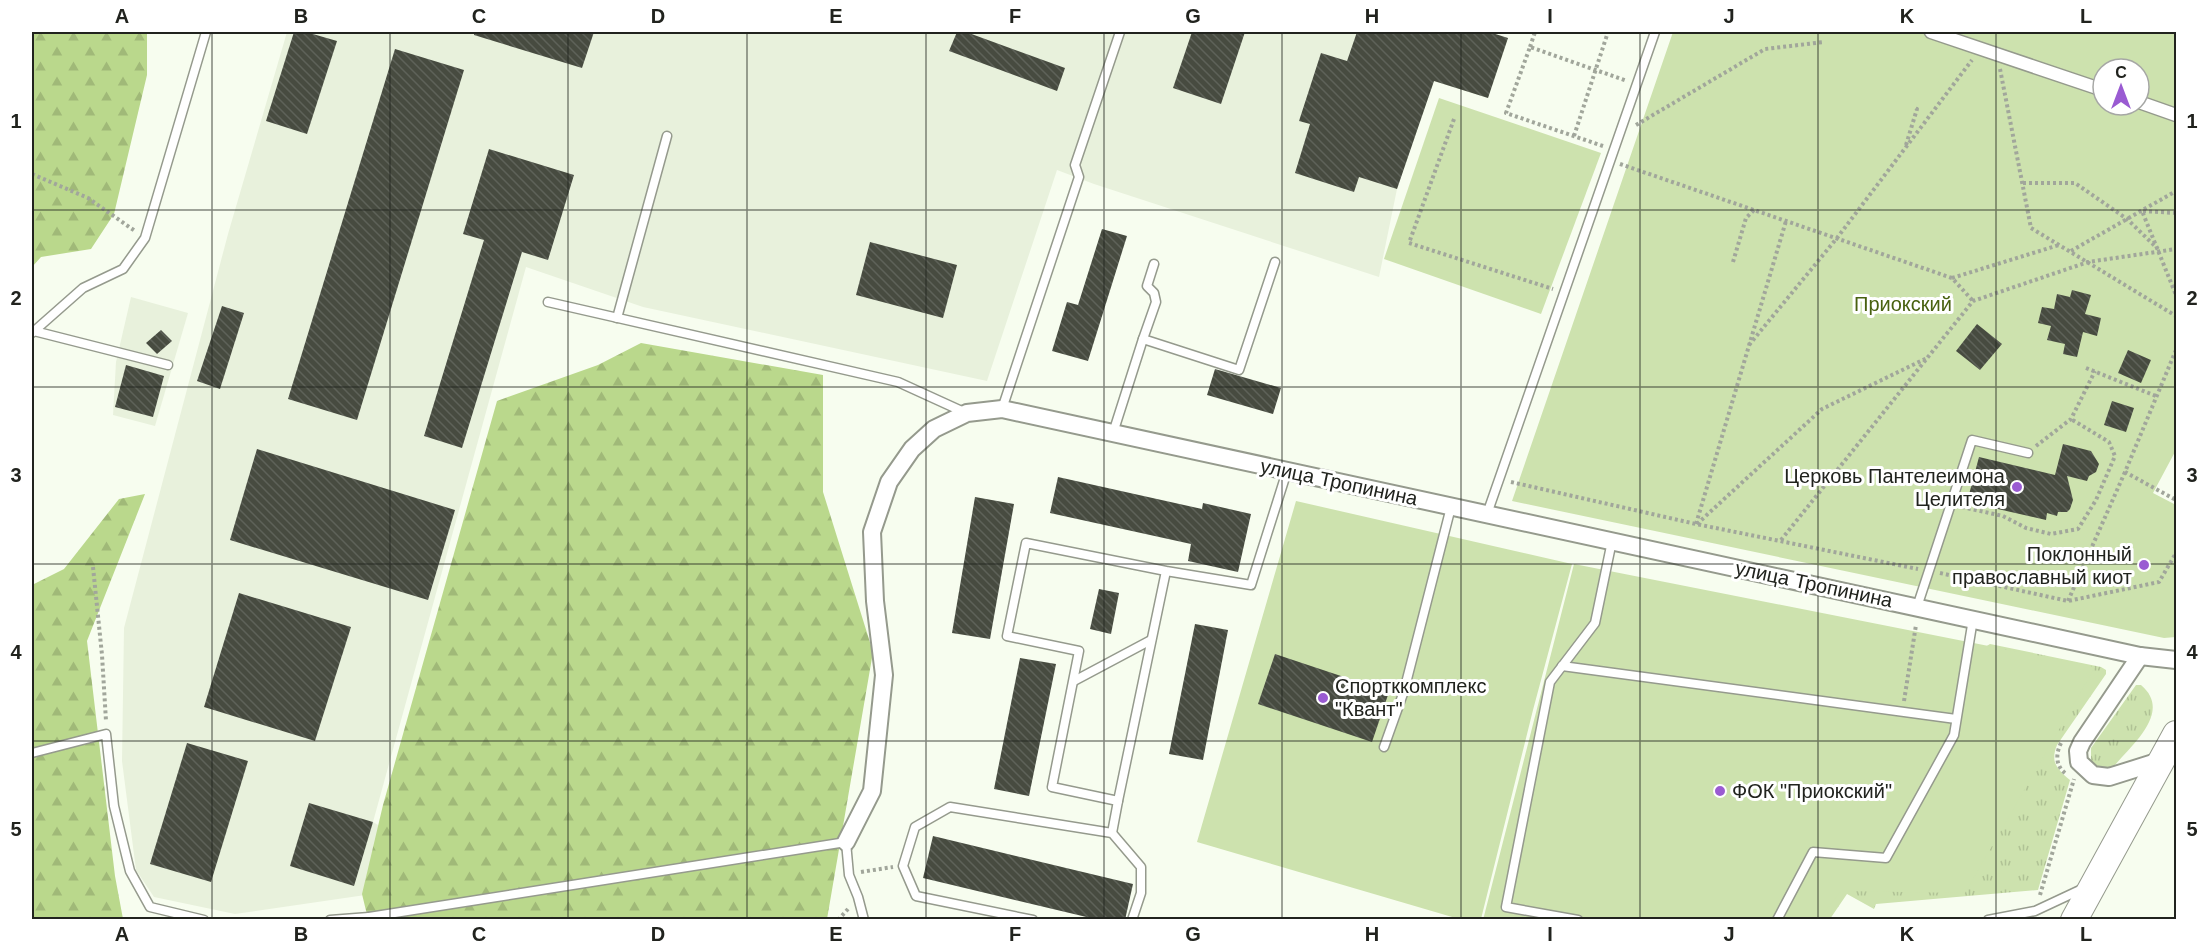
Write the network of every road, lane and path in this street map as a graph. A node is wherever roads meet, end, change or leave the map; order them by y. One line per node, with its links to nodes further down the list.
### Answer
1 (206, 32): 32 (lane)
2 (1120, 32): 58 (lane)
3 (1535, 32): 8 (path)
4 (1608, 32): 11 (path)
5 (1655, 32): 12 (lane)
6 (1931, 32): 9 (street)
7 (1824, 42): 18 (path)
8 (1530, 47): 11 (path); 20 (path)
9 (1981, 48): 10 (street); 21 (path)
10 (1997, 54): 13 (street); 25 (path)
11 (1595, 70): 12 (path); 20 (path)
12 (1636, 84): 18 (lane)
13 (2091, 86)
14 (2151, 106): 16 (street)
15 (1914, 108): 21 (path)
16 (2176, 115)
17 (1454, 119): 43 (path)
18 (1619, 135): 22 (lane)
19 (667, 136): 48 (lane)
20 (1574, 136): 22 (path)
21 (1905, 148): 33 (path)
22 (1614, 149): 23 (lane)
23 (1611, 161): 27 (path); 43 (lane)
24 (32, 174): 32 (path)
25 (2022, 183): 30 (path); 34 (path)
26 (2176, 191): 28 (path)
27 (1754, 210): 31 (path); 39 (path)
28 (2142, 211): 29 (path); 30 (path); 36 (path)
29 (2176, 213)
30 (2127, 219): 36 (path); 37 (path)
31 (1786, 221): 33 (path); 51 (path)
32 (145, 238): 49 (lane)
33 (1837, 238): 42 (path); 51 (path)
34 (2060, 245): 37 (path); 42 (path)
35 (2176, 249): 36 (path)
36 (2158, 250): 40 (path); 44 (path)
37 (2070, 251): 40 (path)
38 (1275, 262): 50 (lane)
39 (1733, 262)
40 (2088, 262): 45 (path); 47 (path)
41 (1154, 264): 50 (lane)
42 (1952, 278): 45 (path)
43 (1565, 292): 65 (lane)
44 (2176, 295)
45 (1973, 301): 53 (path)
46 (548, 302): 48 (lane)
47 (2176, 316)
48 (617, 318): 59 (lane)
49 (33, 332): 54 (lane)
50 (1143, 339): 61 (lane)
51 (1749, 345): 70 (path)
52 (2176, 350): 57 (path)
53 (1929, 357): 70 (path); 71 (path)
54 (168, 365)
55 (2086, 368): 56 (path)
56 (2096, 371): 57 (path); 60 (path)
57 (2156, 396): 64 (path)
58 (1002, 409): 59 (street, улица Тропинина); 61 (street, улица Тропинина)
59 (967, 413): 97 (street, улица Тропинина)
60 (2071, 419): 62 (path); 67 (path)
61 (1113, 434): 63 (street, улица Тропинина)
62 (2028, 453): 67 (lane)
63 (1287, 471): 68 (street, улица Тропинина); 75 (lane)
64 (2125, 472): 66 (path); 77 (path)
65 (1499, 479): 69 (lane); 70 (path)
66 (2176, 500)
67 (1952, 505): 76 (lane)
68 (1451, 507): 69 (street, улица Тропинина); 92 (lane)
69 (1487, 514): 72 (street, улица Тропинина)
70 (1696, 524): 71 (path)
71 (1781, 540): 76 (path)
72 (1612, 541): 78 (street, улица Тропинина); 85 (lane)
73 (2176, 553): 77 (path)
74 (93, 567): 89 (path)
75 (1166, 571): 82 (lane); 86 (lane)
76 (1930, 571): 77 (path); 78 (lane)
77 (2068, 601)
78 (1917, 607): 79 (street, улица Тропинина); 80 (path)
79 (1972, 619): 83 (street, улица Тропинина); 88 (lane)
80 (1916, 625): 81 (path); 87 (path)
81 (1926, 627)
82 (1151, 640): 86 (lane); 95 (lane)
83 (2140, 656): 84 (street, улица Тропинина); 94 (street)
84 (2176, 660)
85 (1562, 666): 87 (lane); 108 (lane)
86 (1074, 681): 95 (lane)
87 (1902, 712): 88 (lane)
88 (1956, 719): 109 (lane)
89 (106, 734): 93 (lane); 103 (lane)
90 (2176, 734): 94 (main road)
91 (2067, 735): 101 (path)
92 (1384, 747)
93 (32, 753)
94 (2163, 760): 100 (main road)
95 (1118, 801): 96 (lane)
96 (1112, 833): 98 (lane); 107 (lane)
97 (846, 842): 99 (lane); 102 (lane)
98 (903, 866): 99 (path); 106 (lane)
99 (849, 875): 105 (lane)
100 (2096, 882): 101 (lane); 111 (main road)
101 (2035, 911): 110 (lane)
102 (366, 918): 104 (lane)
103 (204, 920)
104 (330, 920)
105 (864, 920)
106 (1033, 920)
107 (1132, 920)
108 (1578, 920)
109 (1777, 920)
110 (1988, 920)
111 (2074, 920)

